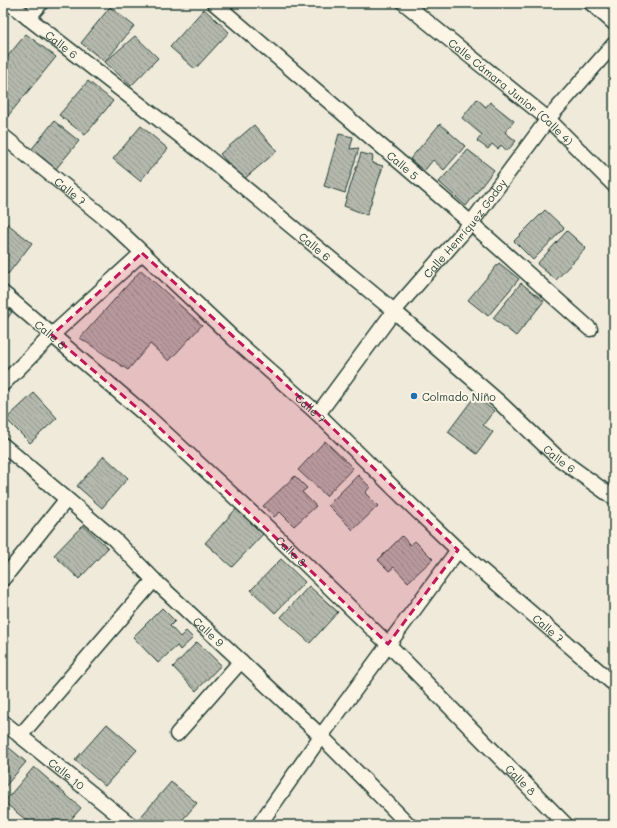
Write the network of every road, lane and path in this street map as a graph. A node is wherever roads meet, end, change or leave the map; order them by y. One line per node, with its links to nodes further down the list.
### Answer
1 (9, 3): 6 (street, Calle 6)
2 (40, 3): 6 (street)
3 (214, 3): 12 (street, Calle 5)
4 (404, 3): 9 (street, Calle Cámara Junior (Calle 4))
5 (591, 3): 7 (street)
6 (28, 18): 15 (street, Calle 6)
7 (614, 23)
8 (614, 44): 9 (street, Calle Henríquez Godoy)
9 (548, 119): 11 (street, Calle Cámara Junior (Calle 4)); 12 (street, Calle Henríquez Godoy)
10 (3, 136): 13 (street, Calle 7)
11 (614, 185)
12 (471, 223): 15 (street, Calle Henríquez Godoy); 16 (street, Calle 5)
13 (142, 253): 17 (street); 19 (street, Calle 7)
14 (3, 293): 17 (street, Calle 8)
15 (394, 311): 19 (street, Calle Henríquez Godoy); 21 (street, Calle 6)
16 (590, 329)
17 (52, 335): 18 (street); 26 (street, Calle 8)
18 (3, 384)
19 (318, 414): 23 (street, Calle 7)
20 (3, 445): 22 (street, Calle 9)
21 (614, 498)
22 (66, 500): 24 (street); 25 (street, Calle 9)
23 (458, 550): 26 (street); 28 (street, Calle 7)
24 (3, 578)
25 (154, 580): 27 (street, Calle 9); 31 (street)
26 (388, 644): 32 (street); 36 (street, Calle 8)
27 (241, 661): 30 (street); 32 (street, Calle 9)
28 (614, 684)
29 (3, 722): 31 (street, Calle 10)
30 (177, 734)
31 (20, 736): 33 (street, Calle 10)
32 (321, 736): 34 (street); 35 (street, Calle 9)
33 (131, 825)
34 (258, 825)
35 (409, 825)
36 (566, 825)

